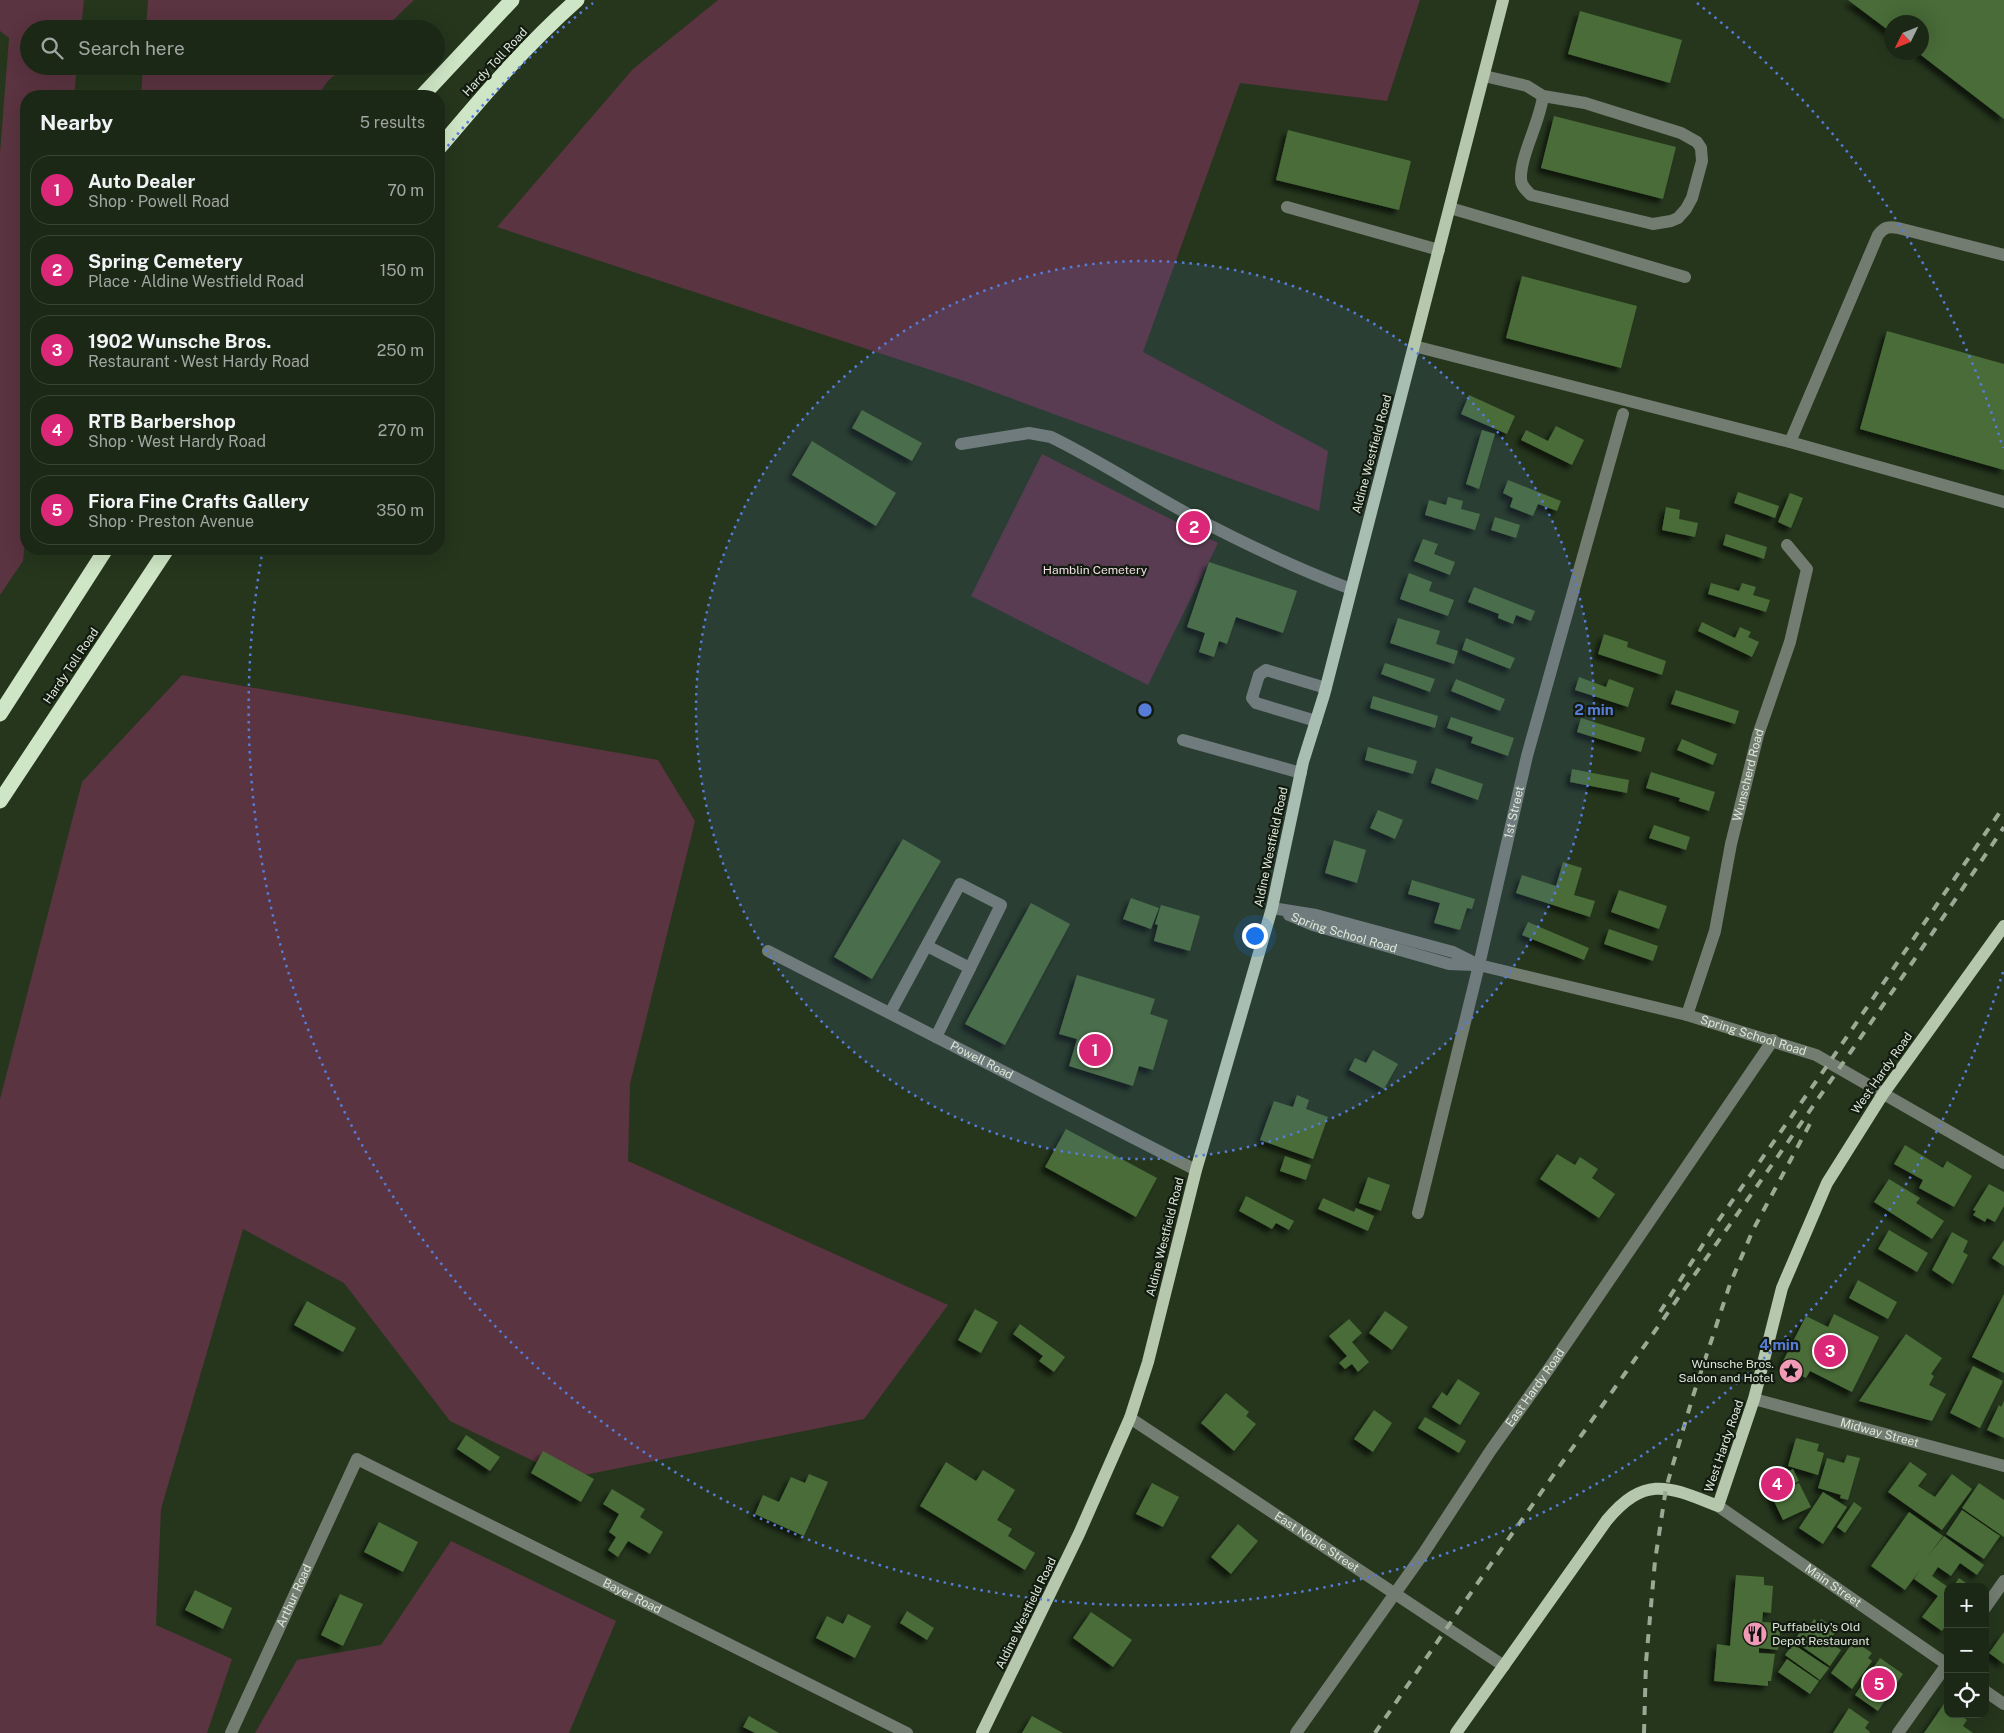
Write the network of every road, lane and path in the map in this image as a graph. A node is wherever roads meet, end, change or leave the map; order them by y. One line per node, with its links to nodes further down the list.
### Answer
1 (512, 0): 4 (highway)
2 (576, 0): 9 (highway, Hardy Toll Road)
3 (1503, 0): 6 (main road, Aldine Westfield Road)
4 (445, 71)
5 (442, 75): 7 (highway)
6 (1484, 76): 8 (street); 11 (main road, Aldine Westfield Road)
7 (428, 90)
8 (1543, 96): 8 (street)
9 (445, 141)
10 (1287, 207): 12 (street)
11 (1450, 208): 12 (main road, Aldine Westfield Road); 14 (street)
12 (1439, 250): 15 (main road, Aldine Westfield Road)
13 (2004, 255): 17 (street)
14 (1685, 277)
15 (1414, 346): 17 (street); 23 (main road, Aldine Westfield Road)
16 (1623, 414): 34 (street, 1st Street)
17 (1790, 442): 19 (street)
18 (961, 444): 23 (street)
19 (2004, 502)
20 (1787, 545): 37 (street, Wunscherd Road)
21 (102, 555): 25 (highway)
22 (163, 555): 29 (highway, Hardy Toll Road)
23 (1352, 589): 24 (main road, Aldine Westfield Road)
24 (1326, 688): 26 (main road, Aldine Westfield Road); 26 (street)
25 (0, 714)
26 (1316, 721): 28 (main road, Aldine Westfield Road)
27 (1183, 740): 28 (street)
28 (1301, 773): 30 (main road, Aldine Westfield Road)
29 (0, 801)
30 (1272, 908): 34 (street, Spring School Road); 42 (main road, Aldine Westfield Road)
31 (2004, 926): 40 (main road, West Hardy Road)
32 (927, 946): 35 (street); 35 (street); 36 (street)
33 (768, 950): 36 (street, Powell Road)
34 (1479, 965): 37 (street, Spring School Road); 43 (street, 1st Street)
35 (970, 968): 38 (street)
36 (890, 1013): 38 (street, Powell Road)
37 (1687, 1015): 39 (street, Spring School Road)
38 (936, 1037): 42 (street, Powell Road)
39 (1773, 1040): 40 (street, Spring School Road); 50 (street, East Hardy Road)
40 (1883, 1094): 41 (street, Spring School Road); 44 (main road, West Hardy Road)
41 (2004, 1163)
42 (1196, 1170): 45 (main road, Aldine Westfield Road)
43 (1418, 1213)
44 (1754, 1399): 47 (street, Midway Street); 48 (main road, West Hardy Road)
45 (1130, 1418): 50 (street, East Noble Street); 59 (main road, Aldine Westfield Road)
46 (358, 1459): 57 (street, Arthur Road); 58 (street, Bayer Road)
47 (2004, 1466)
48 (1718, 1506): 52 (street, Main Street); 53 (main road, West Hardy Road)
49 (2004, 1581): 51 (street)
50 (1394, 1593): 53 (street, East Noble Street); 60 (street, East Hardy Road)
51 (1989, 1602)
52 (1944, 1662)
53 (1504, 1666): 61 (main road, West Hardy Road)
54 (1944, 1668): 62 (street)
55 (1989, 1694): 56 (street)
56 (2004, 1704)
57 (230, 1733)
58 (907, 1733)
59 (982, 1733)
60 (1296, 1733)
61 (1456, 1733)
62 (1898, 1733)

